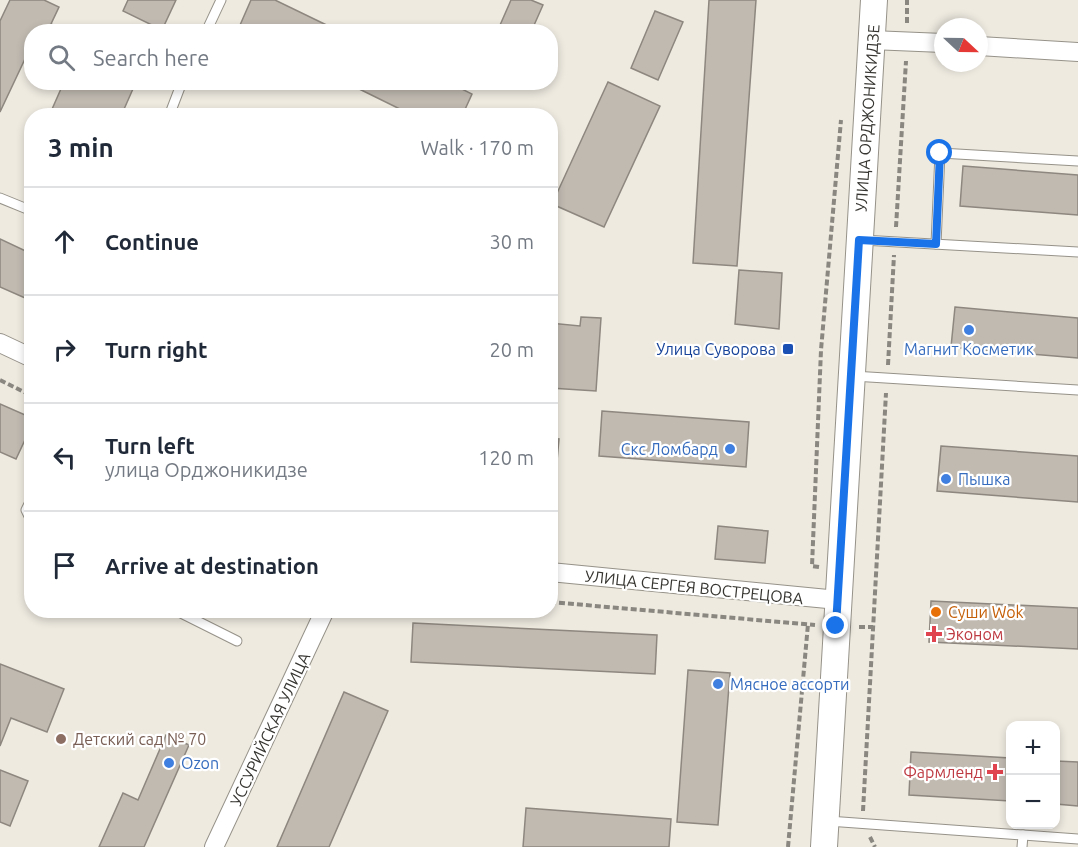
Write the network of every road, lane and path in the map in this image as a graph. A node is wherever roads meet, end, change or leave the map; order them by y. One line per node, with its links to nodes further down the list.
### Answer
1 (221, 0): 5 (lane)
2 (874, 0): 6 (main road, УЛИЦА ОРДЖОНИКИДЗЕ)
3 (907, 0): 4 (path)
4 (913, 0)
5 (210, 24)
6 (872, 39): 7 (street); 17 (main road, УЛИЦА ОРДЖОНИКИДЗЕ)
7 (934, 42)
8 (988, 47): 9 (street)
9 (1078, 52)
10 (905, 72): 18 (path)
11 (179, 90): 12 (lane)
12 (172, 108)
13 (842, 113): 28 (path)
14 (1078, 161): 19 (lane)
15 (0, 198): 16 (lane)
16 (24, 208)
17 (859, 240): 18 (lane); 23 (main road, УЛИЦА ОРДЖОНИКИДЗЕ)
18 (895, 242): 19 (lane); 24 (path)
19 (936, 244): 20 (lane)
20 (1078, 252)
21 (0, 344): 22 (street)
22 (24, 354)
23 (851, 375): 24 (lane); 30 (main road, УЛИЦА ОРДЖОНИКИДЗЕ)
24 (887, 378): 26 (lane); 36 (path)
25 (0, 380): 27 (path)
26 (1078, 390)
27 (24, 392)
28 (812, 566)
29 (558, 573): 30 (street, УЛИЦА СЕРГЕЯ ВОСТРЕЦОВА)
30 (837, 600): 35 (main road, УЛИЦА ОРДЖОНИКИДЗЕ)
31 (558, 603): 40 (path)
32 (192, 618): 34 (lane)
33 (321, 618): 39 (street, УССУРИЙСКАЯ УЛИЦА)
34 (237, 640)
35 (826, 820): 36 (lane); 41 (main road, УЛИЦА ОРДЖОНИКИДЗЕ)
36 (862, 822): 37 (lane); 42 (path)
37 (1023, 835): 38 (lane); 43 (lane)
38 (1078, 839)
39 (214, 847)
40 (788, 847)
41 (824, 847)
42 (875, 847)
43 (1022, 847)

